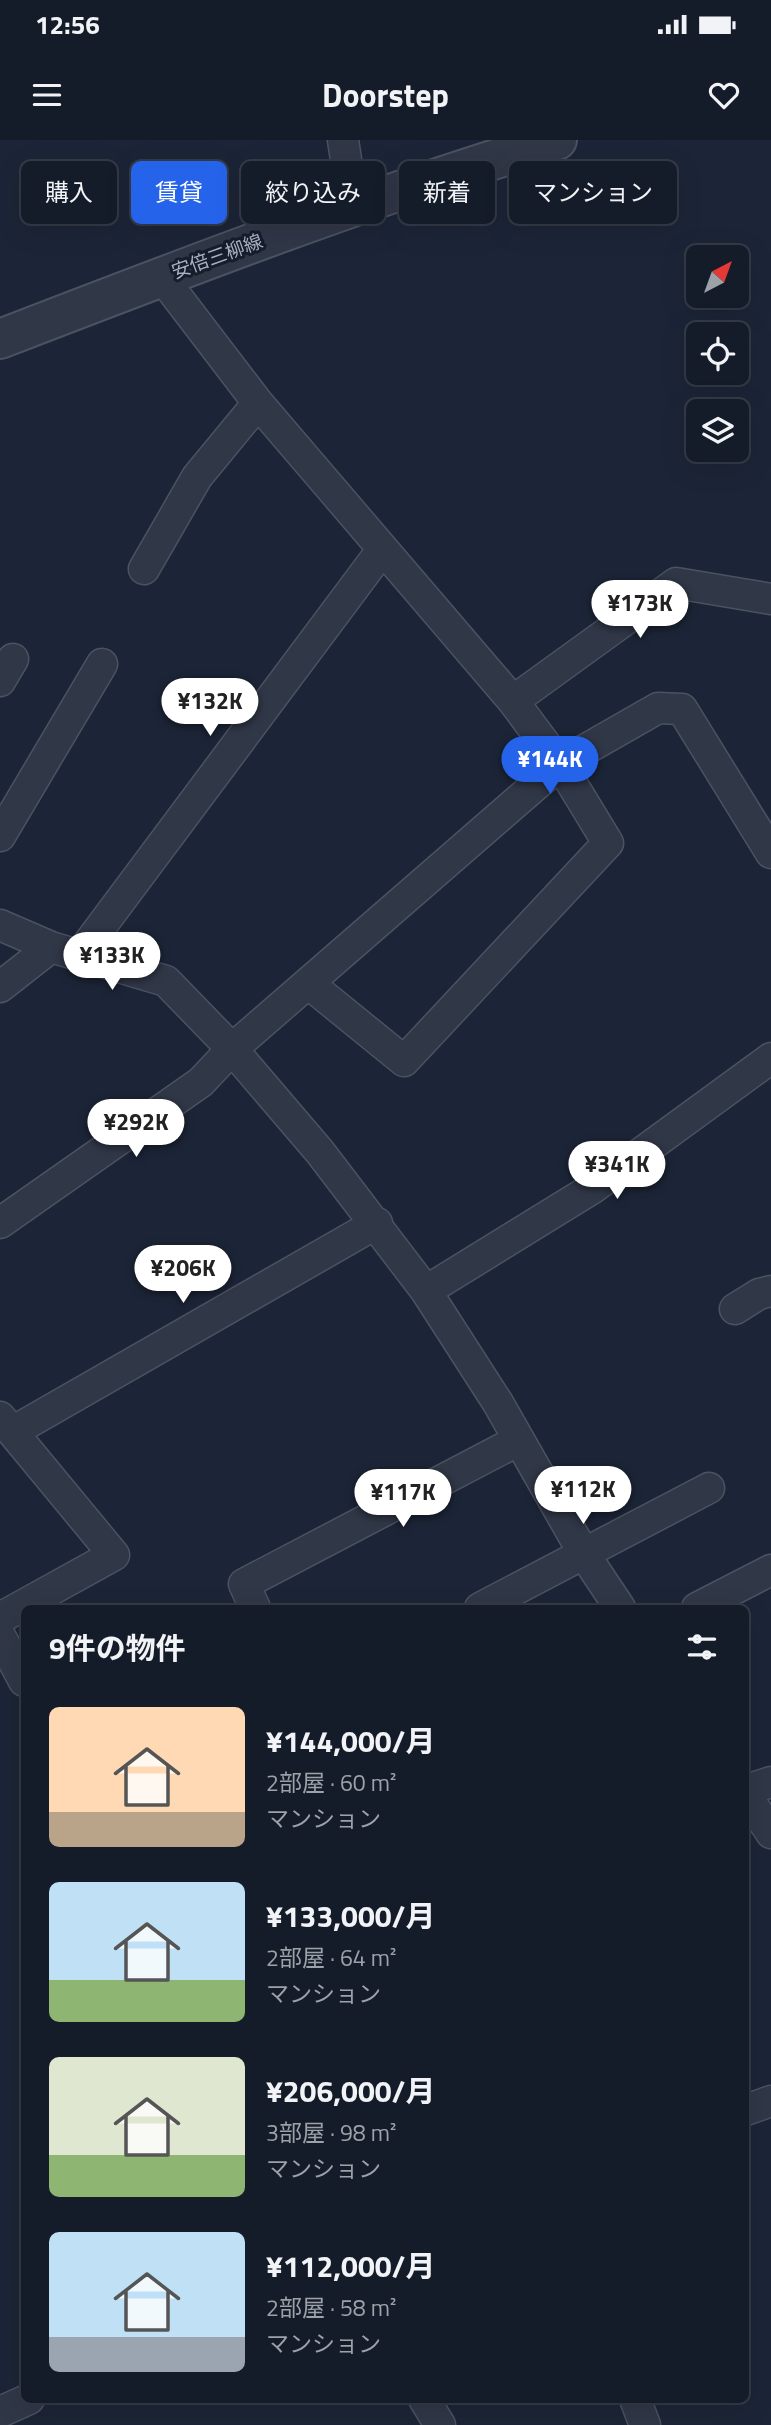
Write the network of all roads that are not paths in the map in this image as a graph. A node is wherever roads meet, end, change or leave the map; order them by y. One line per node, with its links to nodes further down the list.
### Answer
1 (342, 140): 3 (street)
2 (557, 140): 4 (street, 安倍三柳線)
3 (346, 161)
4 (385, 196)
5 (304, 224): 6 (street, 安倍三柳線)
6 (161, 276): 7 (street, 安倍三柳線); 8 (street)
7 (0, 340)
8 (258, 404): 9 (street); 10 (street)
9 (382, 550): 13 (street); 19 (street)
10 (144, 569)
11 (771, 599): 13 (street)
12 (102, 664): 15 (street)
13 (513, 701): 14 (street)
14 (560, 764): 16 (street); 20 (street); 20 (street)
15 (0, 836)
16 (771, 853)
17 (0, 925): 18 (street)
18 (51, 947): 19 (street); 21 (street)
19 (79, 956): 22 (street)
20 (308, 983): 22 (street)
21 (0, 987)
22 (232, 1049): 24 (street); 25 (street)
23 (771, 1058): 26 (street)
24 (0, 1223)
25 (377, 1223): 26 (street); 29 (street)
26 (426, 1291): 30 (street)
27 (771, 1291): 28 (street)
28 (735, 1308)
29 (7, 1424): 34 (street)
30 (519, 1440): 32 (street); 35 (street)
31 (709, 1488): 32 (street)
32 (584, 1554): 36 (street); 37 (street)
33 (771, 1570): 38 (street)
34 (24, 1605)
35 (254, 1605)
36 (486, 1605)
37 (618, 1605)
38 (702, 1605)
39 (21, 1606): 40 (street)
40 (0, 1618)
41 (0, 1636): 42 (street)
42 (21, 1675)
43 (771, 1782): 44 (street)
44 (749, 1792)
45 (749, 1798): 46 (street)
46 (771, 1832)
47 (771, 2101): 48 (street)
48 (749, 2109)
49 (21, 2403): 52 (street)
50 (427, 2403): 53 (street)
51 (637, 2403): 54 (street)
52 (0, 2412)
53 (440, 2425)
54 (645, 2425)

